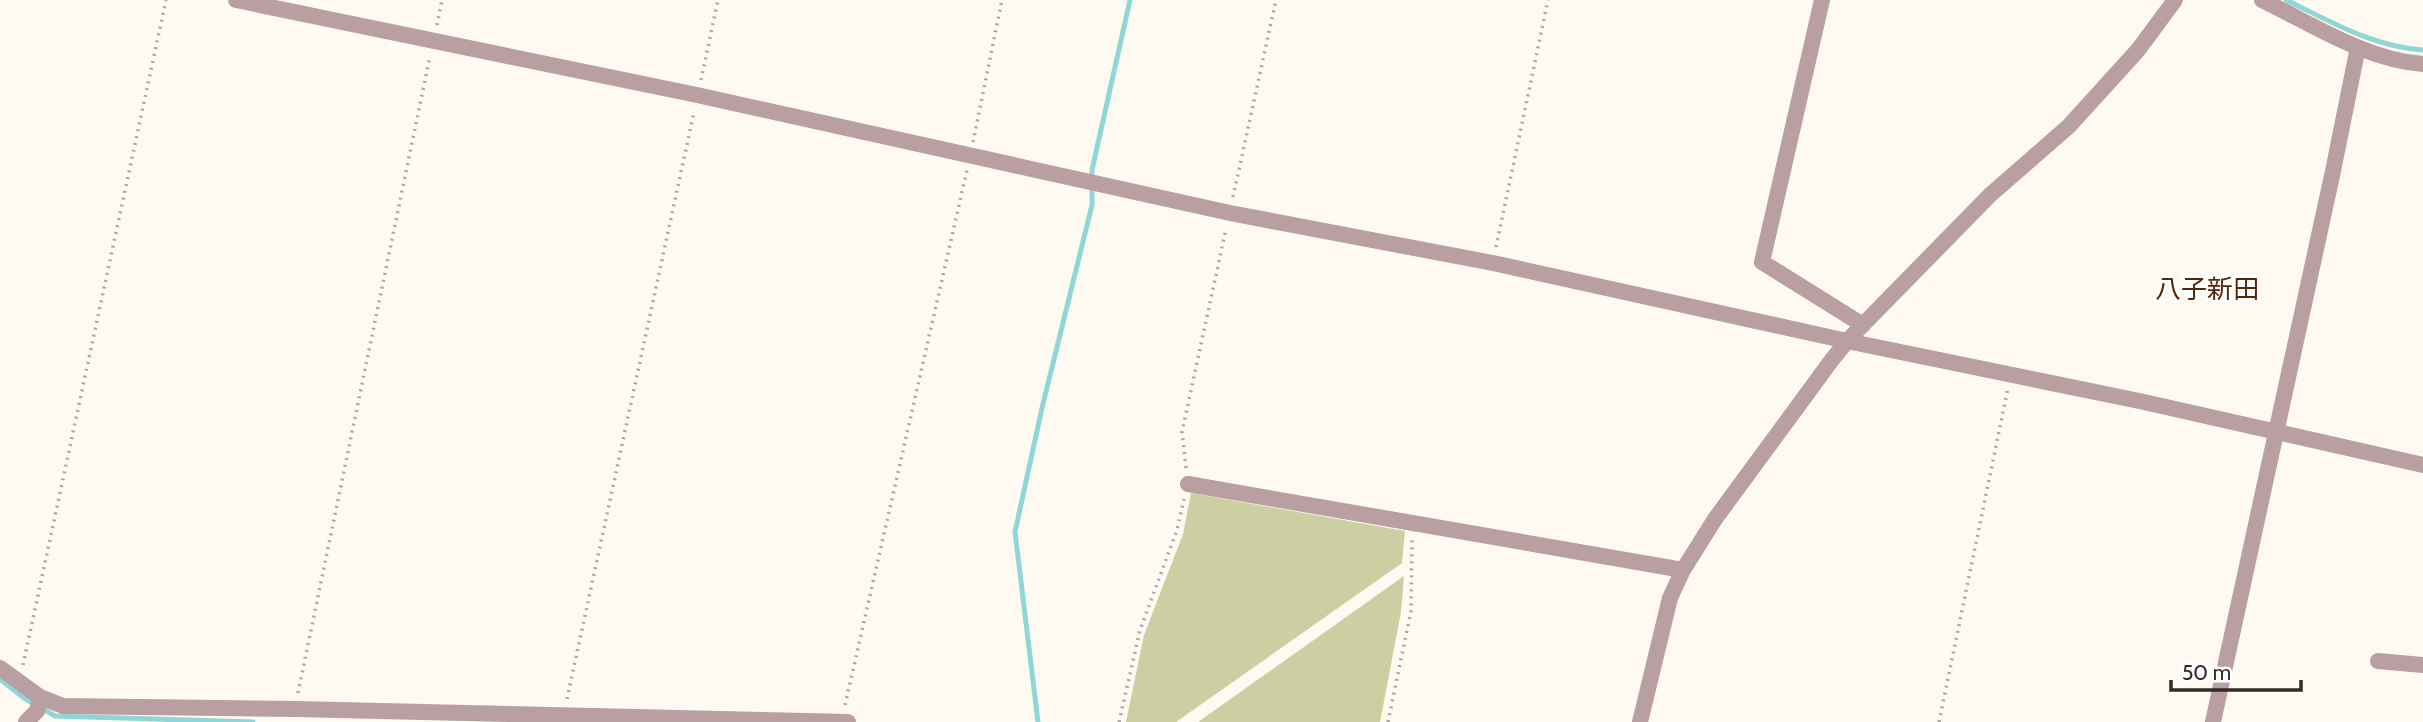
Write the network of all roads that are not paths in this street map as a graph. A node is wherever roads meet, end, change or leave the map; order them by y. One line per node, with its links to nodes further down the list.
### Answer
1 (236, 0): 8 (street)
2 (1822, 0): 7 (street)
3 (2175, 0): 7 (street)
4 (2262, 0): 5 (street)
5 (2358, 47): 6 (street); 9 (street)
6 (2423, 64)
7 (1863, 325): 8 (street)
8 (1847, 341): 9 (street); 12 (street)
9 (2276, 433): 10 (street); 22 (street)
10 (2423, 465)
11 (1188, 484): 12 (street)
12 (1684, 570): 21 (street)
13 (2378, 660): 14 (street)
14 (2423, 665)
15 (0, 668): 16 (street)
16 (40, 697): 17 (street); 20 (street)
17 (296, 715): 18 (street)
18 (563, 719): 19 (street)
19 (845, 721)
20 (26, 722)
21 (1640, 722)
22 (2213, 722)

